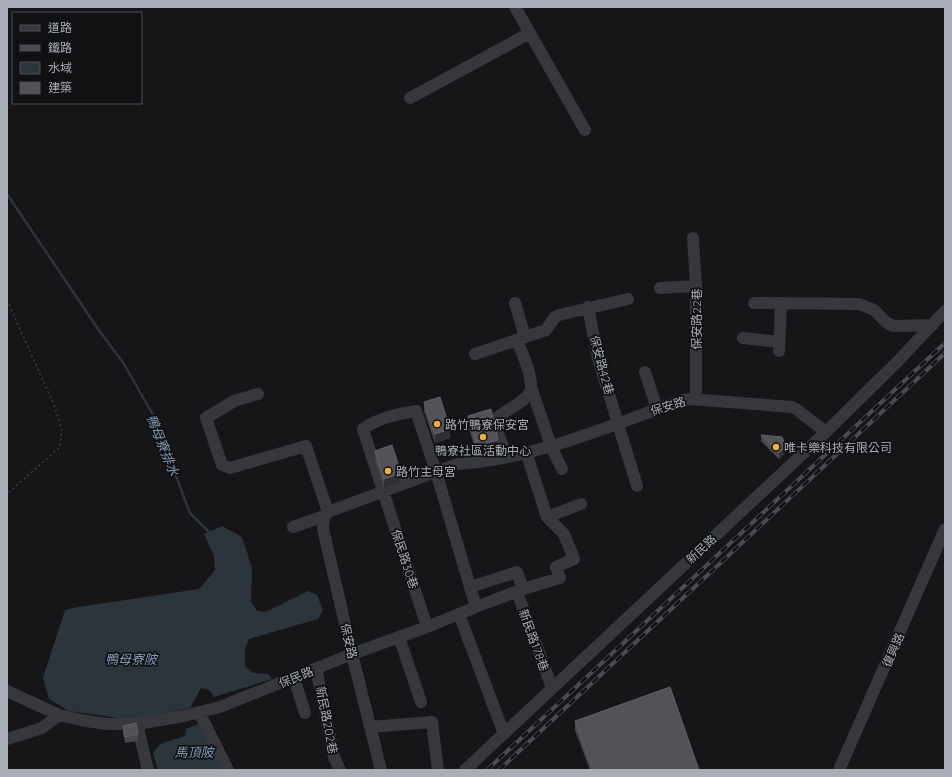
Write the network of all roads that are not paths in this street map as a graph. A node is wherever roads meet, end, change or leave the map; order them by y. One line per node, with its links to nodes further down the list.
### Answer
1 (516, 7): 2 (street)
2 (530, 33): 3 (street); 4 (street)
3 (410, 98)
4 (585, 130)
5 (694, 238): 6 (street, 保安路22巷)
6 (696, 286): 7 (street); 21 (street, 保安路22巷)
7 (660, 288)
8 (628, 299): 12 (street)
9 (515, 303): 15 (street)
10 (754, 303): 11 (street)
11 (781, 303): 14 (street); 16 (street)
12 (588, 307): 15 (street); 23 (street, 保安路42巷)
13 (945, 311): 14 (street, 新民路)
14 (933, 325): 24 (street, 新民路)
15 (521, 338): 17 (street); 19 (street)
16 (743, 338)
17 (475, 354)
18 (645, 372): 22 (street)
19 (531, 387): 25 (street); 27 (street)
20 (258, 394): 33 (street, 保安路)
21 (696, 399): 22 (street, 保安路); 24 (street, 保安路)
22 (657, 409): 23 (street, 保安路)
23 (618, 423): 25 (street, 保安路); 30 (street, 保安路42巷)
24 (826, 432): 46 (street, 新民路)
25 (551, 446): 26 (street, 保安路); 28 (street)
26 (526, 452): 27 (street, 保安路); 34 (street)
27 (507, 456): 29 (street, 保安路)
28 (562, 469)
29 (436, 472): 31 (street, 保安路); 31 (street); 37 (street)
30 (637, 486)
31 (384, 492): 33 (street, 保安路); 41 (street, 保民路30巷)
32 (581, 504): 34 (street)
33 (326, 514): 35 (street); 43 (street, 保安路)
34 (547, 517): 38 (street)
35 (293, 527)
36 (945, 529): 62 (street, 復興路)
37 (470, 587): 38 (street, 新民路178巷); 39 (street)
38 (520, 590): 39 (street); 46 (street, 新民路178巷)
39 (476, 607): 40 (street)
40 (459, 614): 41 (street, 保民路); 54 (street)
41 (427, 627): 42 (street, 保民路)
42 (399, 637): 43 (street, 保民路); 48 (street)
43 (352, 654): 44 (street, 保民路); 53 (street, 保安路)
44 (316, 668): 45 (street, 保民路); 58 (street, 新民路202巷)
45 (294, 678): 49 (street, 保民路); 50 (street)
46 (552, 688): 54 (street, 新民路)
47 (7, 691): 51 (street, 保民路)
48 (421, 702)
49 (199, 712): 52 (street, 保民路); 57 (street)
50 (305, 713)
51 (60, 715): 52 (street, 保民路); 55 (street)
52 (137, 724): 56 (street)
53 (370, 727): 59 (street, 保安路); 60 (street)
54 (504, 734): 61 (street, 新民路)
55 (7, 739)
56 (148, 770)
57 (228, 770)
58 (340, 770)
59 (381, 770)
60 (438, 770)
61 (465, 770)
62 (839, 770)

